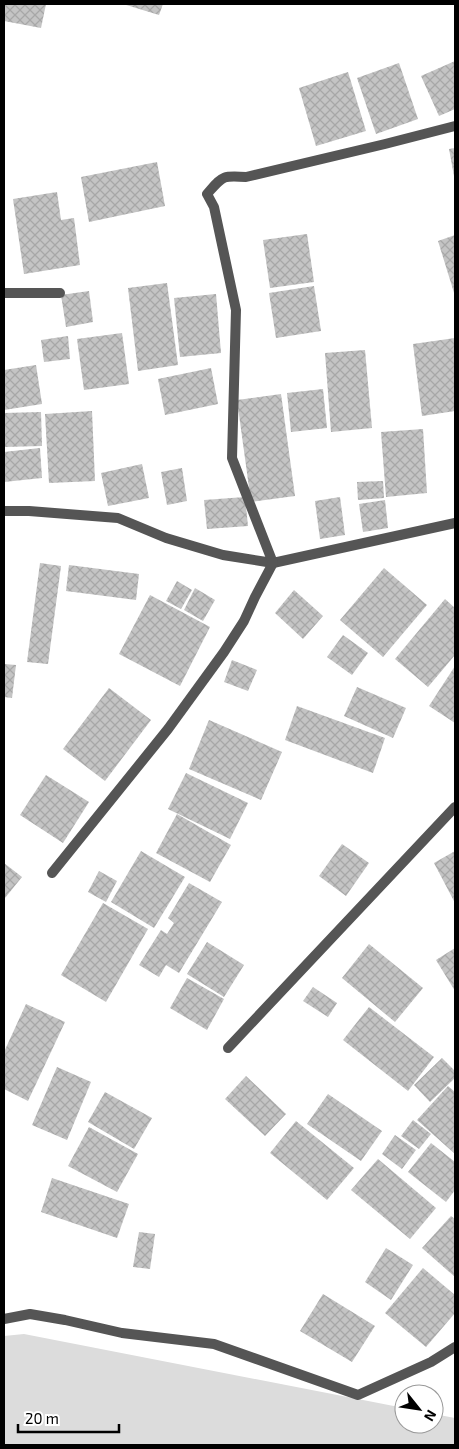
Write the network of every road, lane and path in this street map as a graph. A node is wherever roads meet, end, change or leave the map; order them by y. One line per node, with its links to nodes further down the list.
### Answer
1 (455, 126): 6 (street)
2 (4, 292): 3 (street)
3 (60, 293)
4 (4, 511): 6 (street)
5 (455, 523): 6 (street)
6 (274, 563): 8 (street)
7 (455, 807): 9 (street)
8 (52, 873)
9 (228, 1048)
10 (4, 1319): 11 (street)
11 (455, 1347)

